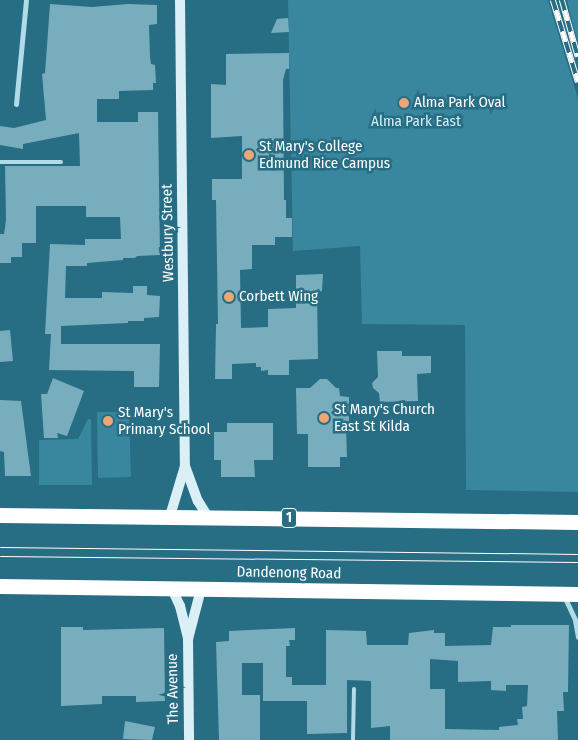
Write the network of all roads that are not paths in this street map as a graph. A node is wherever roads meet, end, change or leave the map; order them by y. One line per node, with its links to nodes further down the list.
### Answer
1 (26, 0): 3 (street)
2 (180, 0): 6 (street, Westbury Street)
3 (16, 104)
4 (0, 162): 5 (lane)
5 (61, 162)
6 (186, 466): 8 (street, Westbury Street); 9 (street, Westbury Street)
7 (0, 514): 8 (highway, 1)
8 (170, 516): 9 (highway, 1)
9 (208, 517): 10 (highway, 1)
10 (578, 522)
11 (0, 586): 12 (highway, Dandenong Road)
12 (172, 589): 13 (highway, Dandenong Road); 16 (street, The Avenue)
13 (201, 589): 14 (highway, Dandenong Road); 16 (street, The Avenue)
14 (570, 594): 15 (street)
15 (578, 637)
16 (188, 639): 18 (street, The Avenue)
17 (354, 689): 19 (lane)
18 (189, 740)
19 (353, 740)

